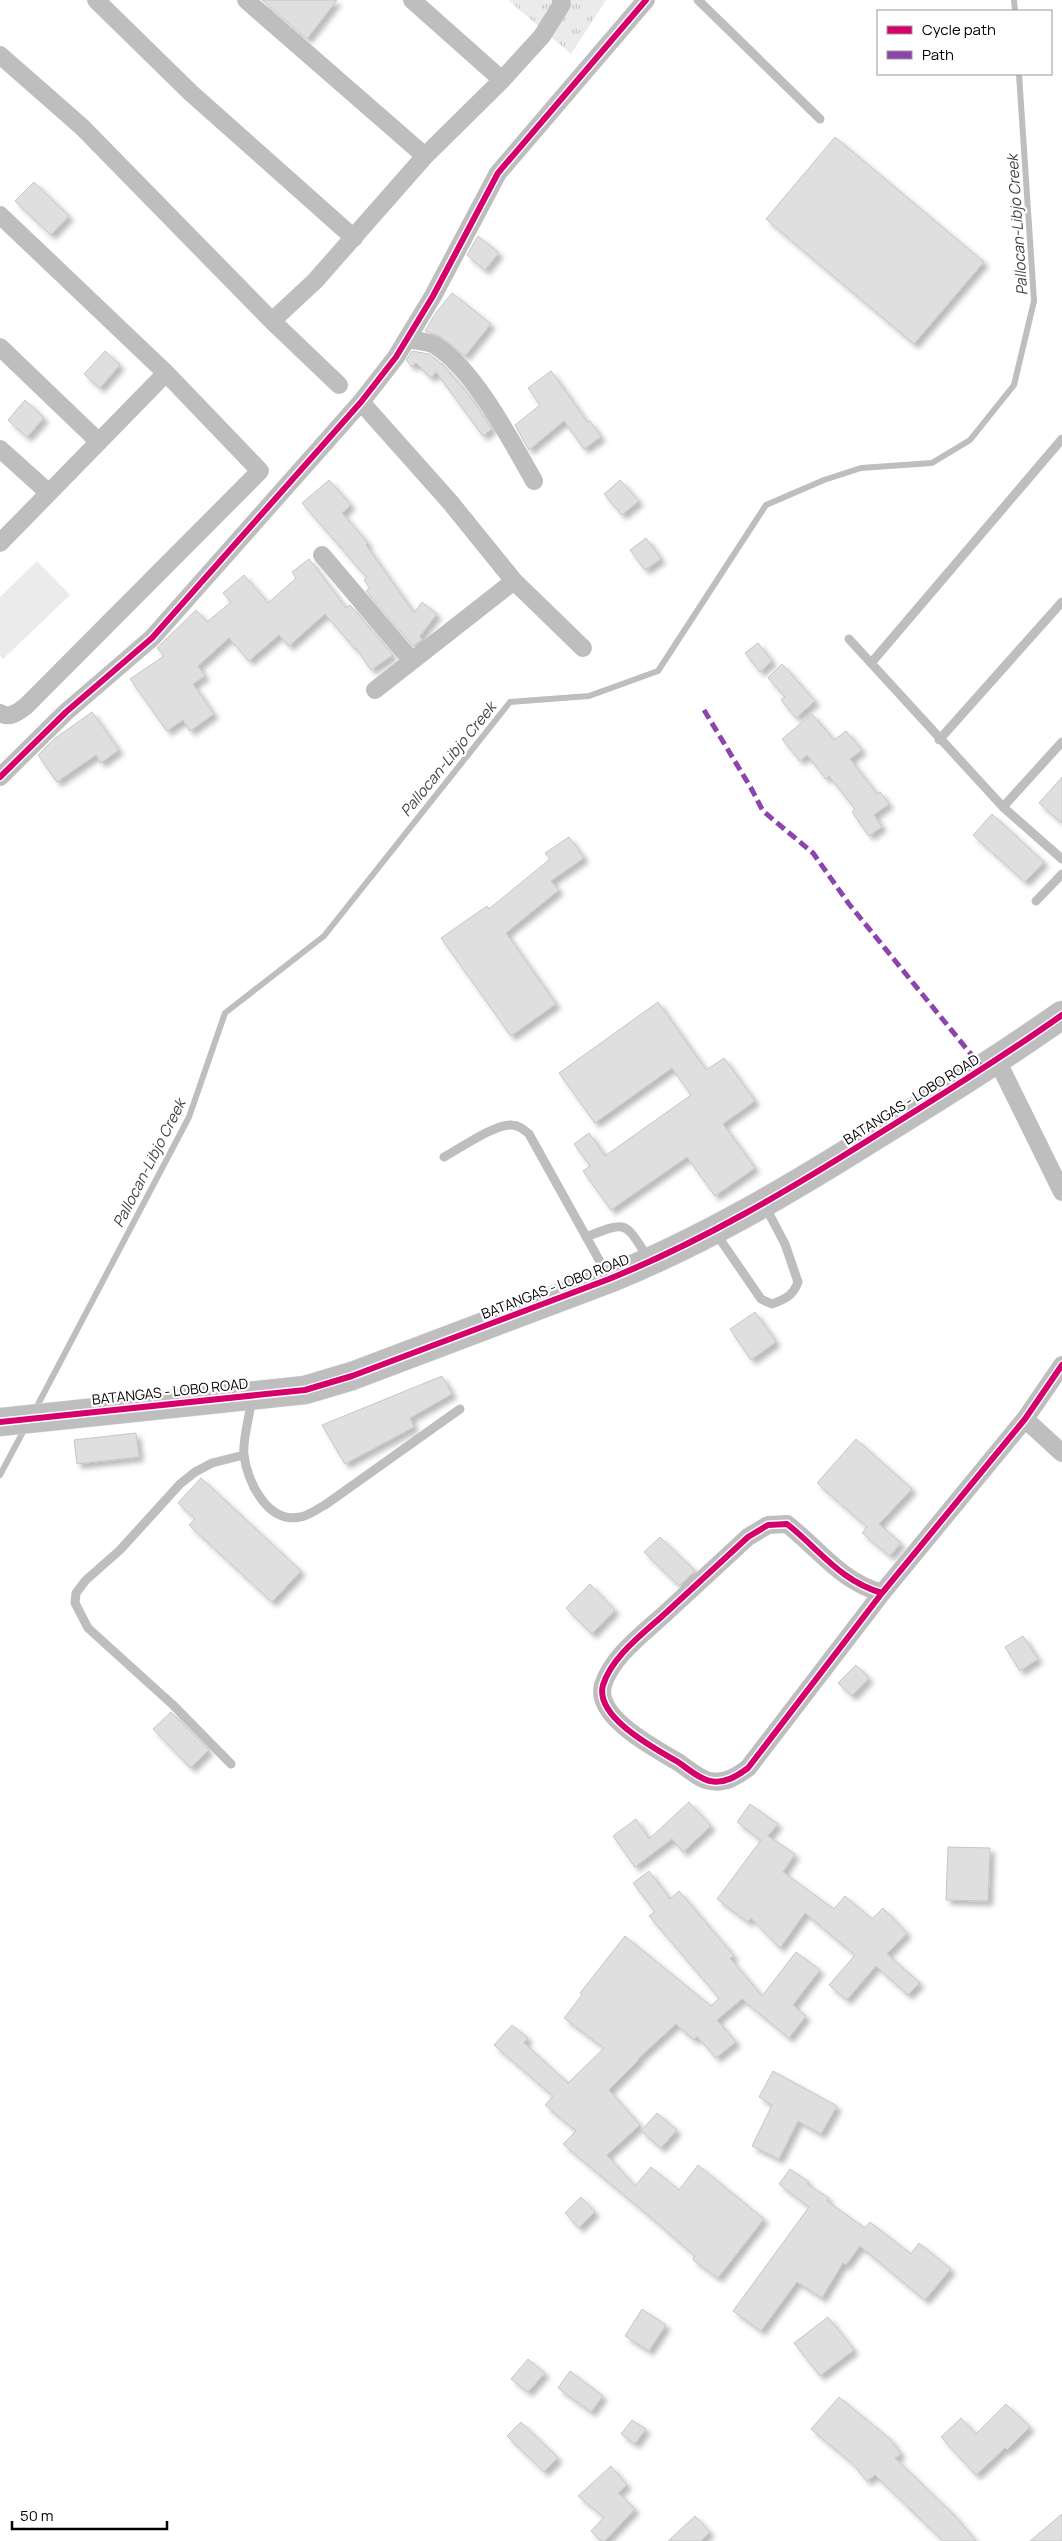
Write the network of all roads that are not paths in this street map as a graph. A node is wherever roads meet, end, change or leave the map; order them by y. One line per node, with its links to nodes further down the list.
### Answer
1 (96, 0): 12 (street)
2 (246, 0): 10 (street)
3 (412, 0): 8 (street)
4 (562, 0): 8 (street)
5 (646, 0): 14 (street)
6 (698, 0): 9 (lane)
7 (0, 56): 13 (street)
8 (502, 80): 10 (street)
9 (820, 119)
10 (425, 156): 12 (street)
11 (0, 215): 16 (street)
12 (354, 238): 13 (street)
13 (272, 321): 17 (street)
14 (407, 339): 18 (street); 22 (street)
15 (0, 347): 20 (street)
16 (166, 373): 20 (street); 33 (street)
17 (339, 385)
18 (361, 402): 26 (street); 36 (street)
19 (1062, 439): 31 (lane)
20 (99, 442): 23 (street)
21 (0, 449): 23 (street)
22 (534, 481)
23 (49, 493): 24 (street)
24 (0, 543)
25 (322, 555): 30 (street)
26 (514, 581): 29 (street); 30 (street)
27 (1062, 602): 34 (lane)
28 (849, 639): 31 (lane)
29 (583, 648)
30 (412, 661): 32 (street)
31 (872, 662): 34 (lane)
32 (375, 690)
33 (0, 713)
34 (939, 740): 37 (lane)
35 (1062, 742): 37 (lane)
36 (0, 777)
37 (1003, 807): 38 (lane)
38 (1062, 860)
39 (1062, 874): 40 (lane)
40 (1036, 901)
41 (1062, 1015): 42 (main road, BATANGAS - LOBO ROAD)
42 (997, 1060): 44 (street); 45 (main road, BATANGAS - LOBO ROAD)
43 (444, 1158): 47 (lane)
44 (1062, 1192)
45 (764, 1204): 46 (main road, BATANGAS - LOBO ROAD); 46 (lane)
46 (714, 1230): 48 (main road, BATANGAS - LOBO ROAD)
47 (586, 1236): 48 (lane); 49 (lane)
48 (651, 1262): 49 (main road, BATANGAS - LOBO ROAD)
49 (609, 1279): 51 (main road, BATANGAS - LOBO ROAD)
50 (1062, 1365): 53 (street)
51 (253, 1395): 54 (main road, BATANGAS - LOBO ROAD); 56 (lane)
52 (460, 1409): 56 (lane)
53 (1024, 1419): 55 (street); 57 (street)
54 (2, 1422)
55 (1062, 1453)
56 (244, 1455): 58 (lane)
57 (882, 1593): 57 (street)
58 (231, 1764)

